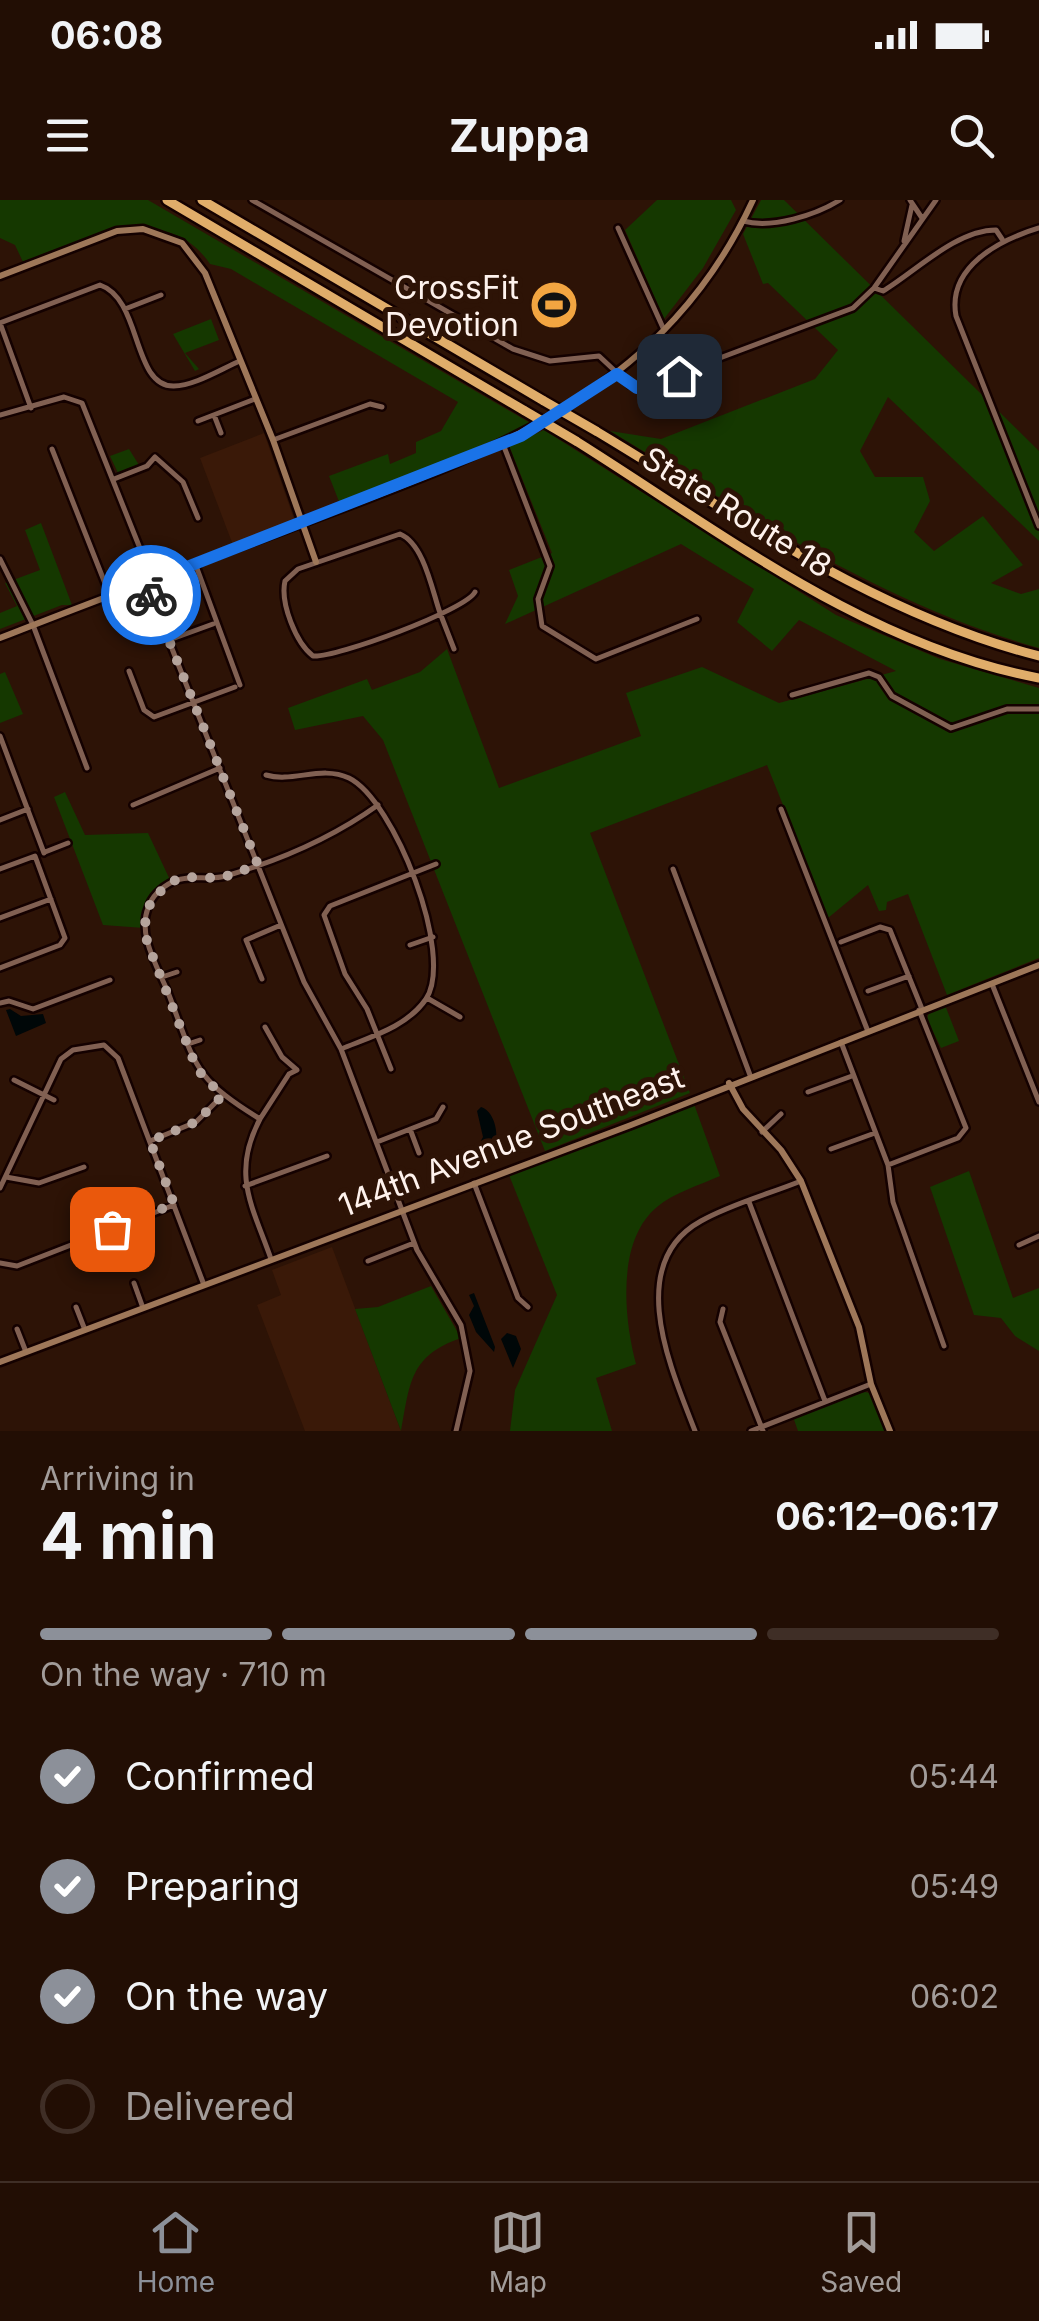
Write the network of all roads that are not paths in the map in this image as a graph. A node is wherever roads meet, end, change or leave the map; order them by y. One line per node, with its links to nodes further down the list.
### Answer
1 (167, 200): 51 (highway, State Route 18, bridge)
2 (202, 200): 49 (highway, State Route 18, bridge)
3 (252, 200): 21 (street)
4 (753, 200): 9 (street)
5 (840, 200): 9 (street)
6 (936, 200): 8 (street)
7 (911, 202): 8 (street); 13 (street)
8 (922, 218): 13 (street)
9 (743, 221): 19 (street)
10 (618, 228): 19 (street)
11 (1039, 228): 12 (street)
12 (1002, 240): 15 (street); 35 (street)
13 (902, 246): 15 (street)
14 (0, 276): 20 (street)
15 (874, 288): 21 (street)
16 (161, 295): 17 (street)
17 (126, 309): 18 (street); 20 (street)
18 (0, 323): 24 (street)
19 (664, 330): 21 (street)
20 (240, 361): 22 (street)
21 (617, 374): 30 (street)
22 (254, 399): 26 (street); 29 (street)
23 (382, 407): 29 (street)
24 (31, 408): 25 (street); 32 (street)
25 (0, 415)
26 (214, 415): 27 (street); 28 (street)
27 (198, 421)
28 (221, 433)
29 (273, 440): 34 (street)
30 (503, 444): 34 (street); 43 (street)
31 (52, 449): 41 (street)
32 (114, 479): 33 (street); 39 (street)
33 (198, 518)
34 (301, 524): 37 (street); 38 (street)
35 (1039, 526)
36 (0, 558): 45 (street)
37 (316, 562): 42 (street); 42 (street)
38 (195, 564): 39 (street); 53 (street)
39 (150, 582): 41 (street); 47 (street)
40 (475, 592): 42 (street)
41 (110, 596): 45 (street)
42 (440, 614): 48 (street)
43 (697, 619)
44 (213, 624): 47 (street)
45 (33, 625): 46 (street); 57 (street)
46 (0, 638)
47 (169, 640): 53 (street)
48 (454, 649)
49 (1039, 656)
50 (129, 672): 53 (street)
51 (1039, 678)
52 (792, 695): 54 (street)
53 (194, 704): 58 (street)
54 (1039, 709)
55 (0, 736): 56 (street)
56 (4, 756): 62 (street)
57 (87, 768)
58 (220, 768): 60 (street); 69 (street)
59 (266, 775): 61 (street)
60 (132, 805)
61 (378, 805): 69 (street); 72 (street)
62 (28, 809): 64 (street); 66 (street)
63 (782, 809): 93 (street)
64 (0, 820)
65 (68, 843): 66 (street)
66 (44, 852): 67 (street)
67 (35, 856): 71 (street); 73 (street)
68 (436, 864): 72 (street)
69 (258, 865): 75 (street); 83 (street)
70 (673, 869): 100 (street)
71 (0, 870)
72 (410, 875): 76 (street); 94 (street)
73 (51, 899): 74 (street); 80 (street)
74 (0, 918)
75 (281, 925): 84 (street); 98 (street)
76 (433, 937): 78 (street); 88 (street)
77 (841, 942): 82 (street)
78 (410, 945)
79 (1039, 964): 86 (street, 144th Avenue Southeast)
80 (0, 968)
81 (177, 972): 83 (street)
82 (909, 976): 87 (street); 90 (street)
83 (162, 978): 97 (street)
84 (262, 979)
85 (110, 980): 89 (street)
86 (992, 982): 90 (street, 144th Avenue Southeast); 108 (street)
87 (868, 991)
88 (426, 998): 91 (street); 94 (street)
89 (0, 1003)
90 (920, 1009): 93 (street, 144th Avenue Southeast); 120 (street)
91 (460, 1018)
92 (265, 1026): 111 (street)
93 (867, 1030): 96 (street, 144th Avenue Southeast)
94 (378, 1034): 98 (street); 99 (street)
95 (200, 1040): 97 (street)
96 (840, 1041): 100 (street, 144th Avenue Southeast); 101 (street)
97 (188, 1044): 106 (street)
98 (341, 1049): 116 (street)
99 (391, 1068)
100 (750, 1076): 103 (street, 144th Avenue Southeast)
101 (854, 1076): 104 (street); 114 (street)
102 (14, 1080): 105 (street)
103 (729, 1083): 113 (street); 123 (street, 144th Avenue Southeast)
104 (808, 1092)
105 (44, 1093): 107 (street); 115 (street); 122 (street)
106 (222, 1096): 111 (street); 115 (street)
107 (54, 1100)
108 (1039, 1102)
109 (444, 1107): 112 (street)
110 (781, 1114): 113 (street)
111 (260, 1120): 125 (street)
112 (410, 1129): 116 (street); 118 (street)
113 (762, 1132): 124 (street)
114 (874, 1133): 117 (street); 120 (street)
115 (150, 1141): 128 (street)
116 (376, 1142): 129 (street)
117 (831, 1148)
118 (419, 1153)
119 (326, 1156): 125 (street)
120 (888, 1166): 144 (street)
121 (84, 1167): 122 (street)
122 (5, 1176): 126 (street)
123 (473, 1182): 129 (street, 144th Avenue Southeast); 139 (street)
124 (802, 1182): 127 (street); 147 (street)
125 (246, 1186): 133 (street)
126 (0, 1188)
127 (749, 1202): 148 (street); 151 (street)
128 (174, 1204): 135 (street); 137 (street)
129 (401, 1209): 131 (street); 133 (street, 144th Avenue Southeast)
130 (1039, 1236): 132 (street)
131 (414, 1243): 134 (street); 150 (street)
132 (1018, 1244)
133 (271, 1260): 137 (street, 144th Avenue Southeast)
134 (368, 1261)
135 (0, 1263)
136 (134, 1283): 140 (street)
137 (204, 1286): 140 (street, 144th Avenue Southeast)
138 (76, 1307): 143 (street)
139 (528, 1307)
140 (144, 1308): 143 (street, 144th Avenue Southeast)
141 (723, 1309): 149 (street)
142 (17, 1328): 145 (street)
143 (85, 1330): 145 (street, 144th Avenue Southeast)
144 (944, 1346)
145 (26, 1352): 146 (street, 144th Avenue Southeast)
146 (0, 1362)
147 (871, 1384): 148 (street); 153 (street)
148 (825, 1400): 149 (street)
149 (762, 1429): 152 (street)
150 (456, 1431)
151 (696, 1431)
152 (751, 1431)
153 (890, 1431)

